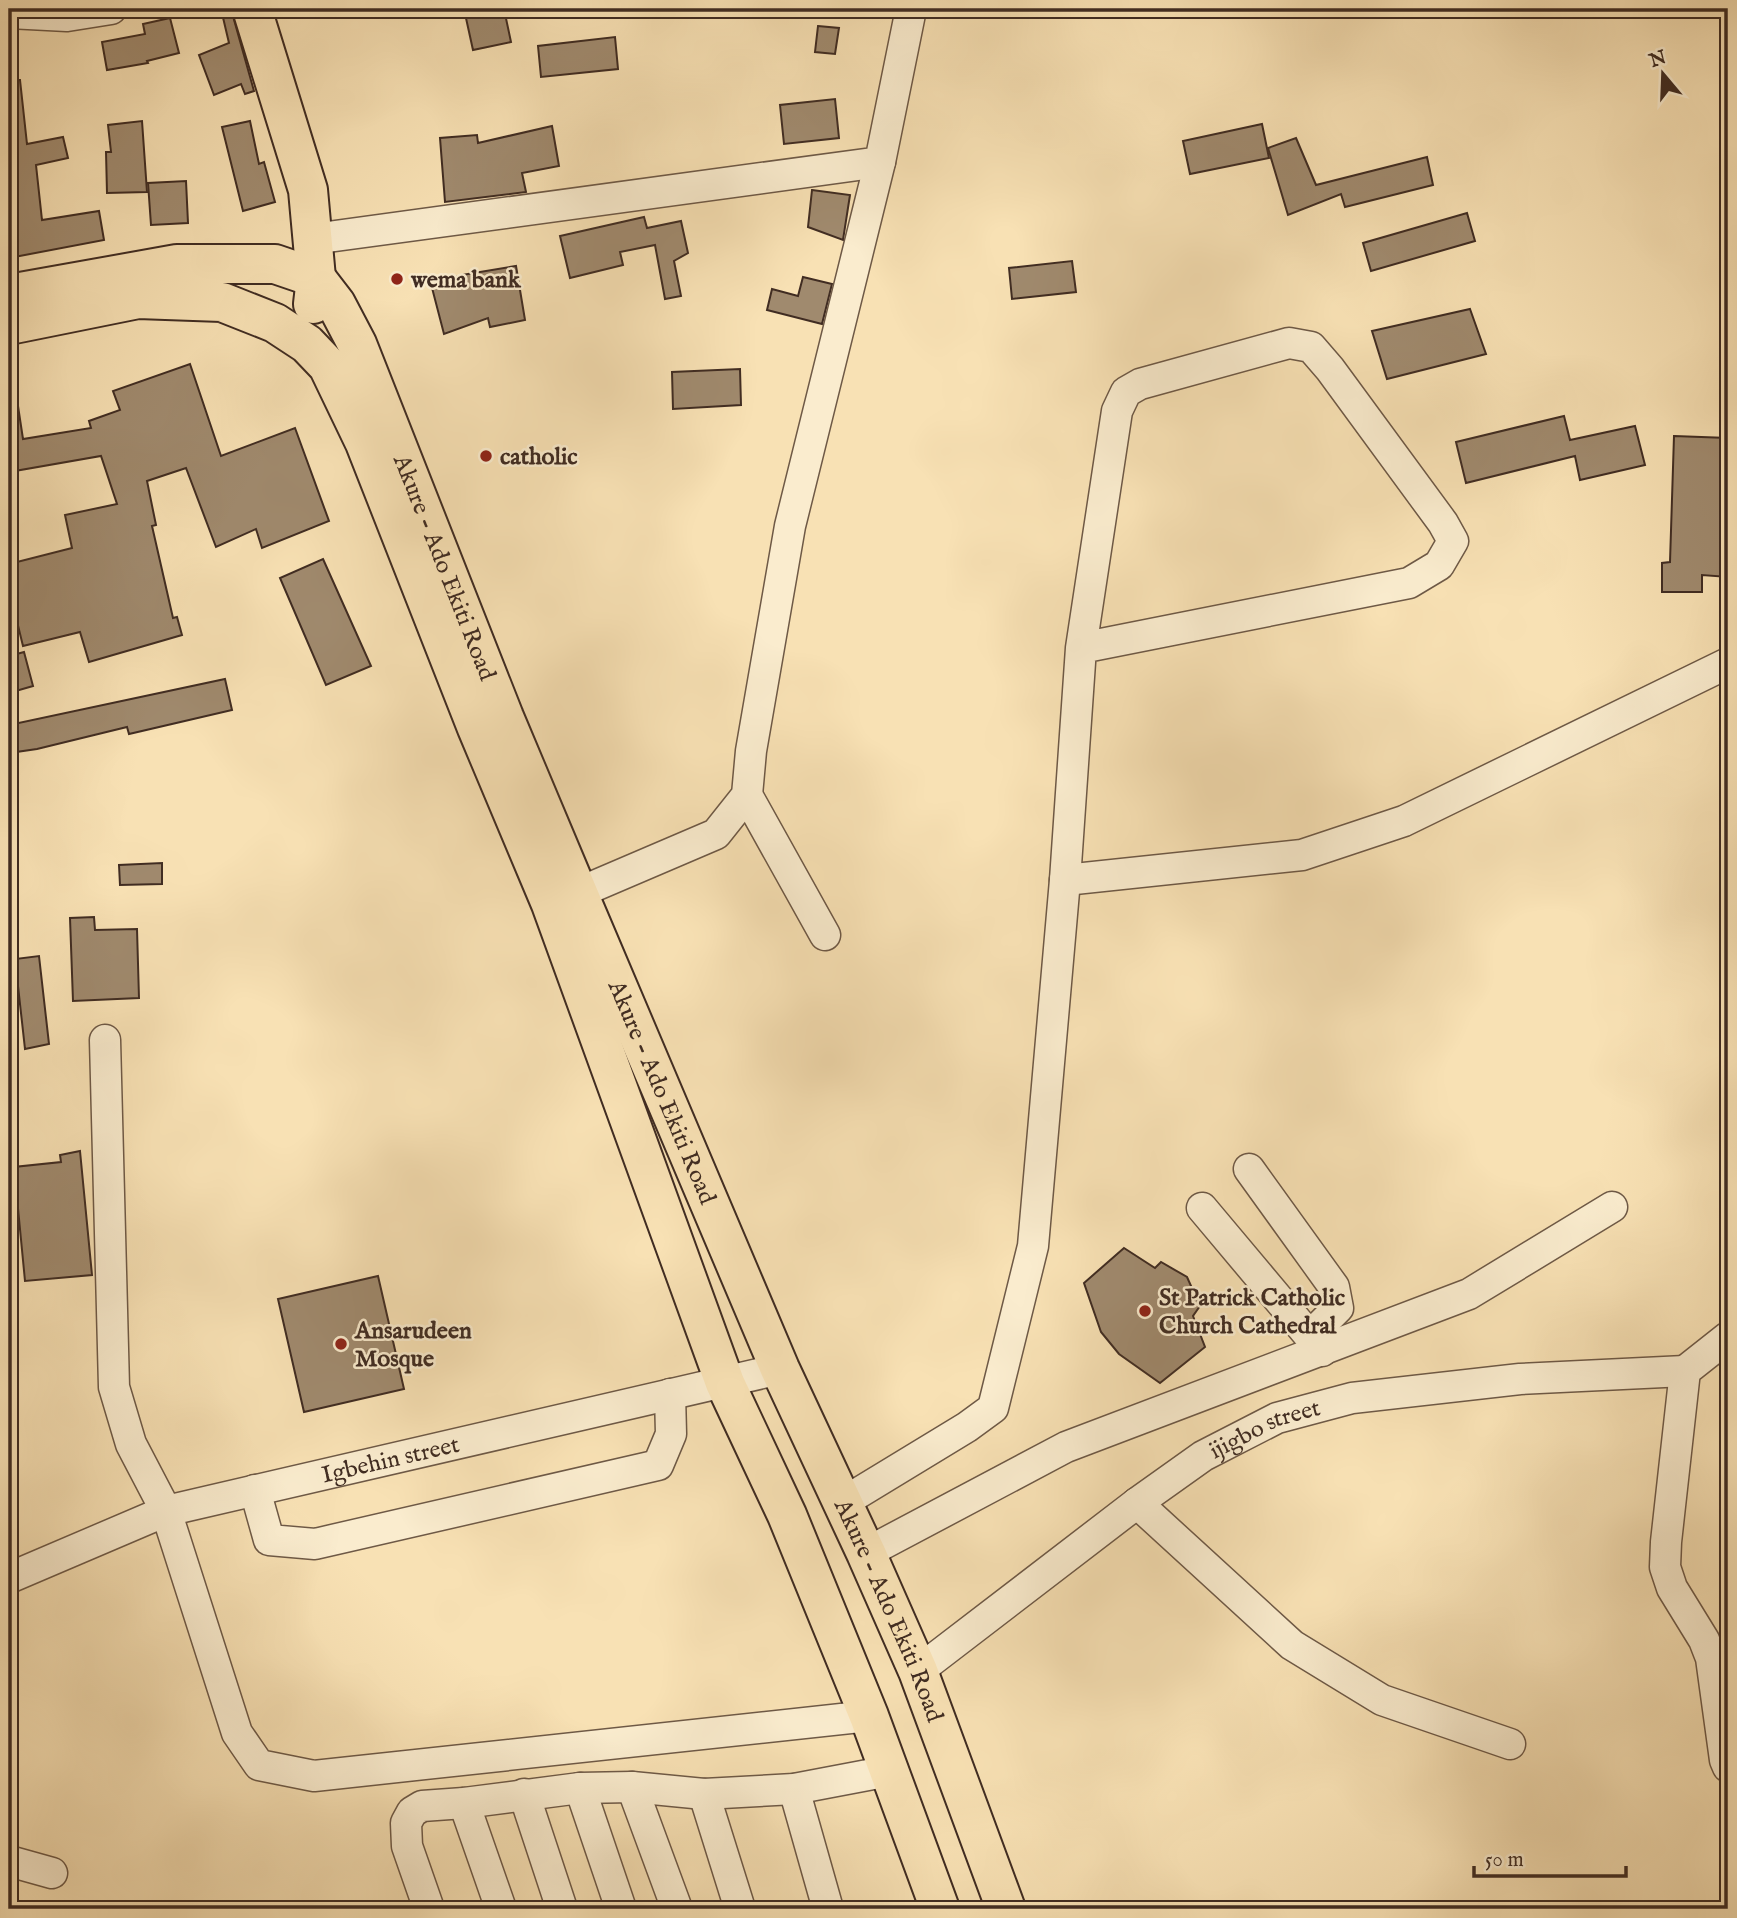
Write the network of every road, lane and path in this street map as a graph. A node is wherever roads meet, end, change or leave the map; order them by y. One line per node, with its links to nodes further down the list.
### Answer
1 (111, 9): 4 (street)
2 (252, 9): 6 (main road)
3 (912, 9): 5 (street)
4 (9, 13)
5 (880, 162): 6 (street); 13 (street)
6 (313, 239): 7 (main road)
7 (316, 278): 8 (main road); 10 (main road); 15 (main road, Akure - Ado Ekiti Road)
8 (9, 294)
9 (9, 325): 10 (main road, Akure - Ado Ekiti Road)
10 (307, 344): 25 (main road, Akure - Ado Ekiti Road)
11 (1081, 648): 11 (street); 14 (street)
12 (1728, 663): 14 (street)
13 (747, 795): 15 (street); 16 (street)
14 (1065, 880): 28 (street)
15 (578, 893): 23 (main road, Akure - Ado Ekiti Road)
16 (825, 935)
17 (105, 1040): 30 (street)
18 (1249, 1169): 22 (street)
19 (1612, 1207): 22 (street)
20 (1202, 1208): 22 (street)
21 (1728, 1338): 24 (street)
22 (1316, 1344): 31 (street)
23 (780, 1369): 25 (street, Igbehin street); 28 (main road, Akure - Ado Ekiti Road)
24 (1685, 1371): 29 (street, ijigbo street); 36 (street)
25 (725, 1383): 26 (street, Igbehin street); 34 (main road, Akure - Ado Ekiti Road)
26 (670, 1394): 27 (street, Igbehin street); 27 (street)
27 (255, 1490): 30 (street, Igbehin street)
28 (842, 1503): 31 (main road, Akure - Ado Ekiti Road)
29 (1137, 1503): 33 (street, ijigbo street); 35 (street)
30 (166, 1511): 32 (street, Igbehin street); 34 (street)
31 (866, 1553): 33 (main road, Akure - Ado Ekiti Road)
32 (9, 1578)
33 (918, 1671): 54 (main road, Akure - Ado Ekiti Road)
34 (869, 1716): 37 (main road, Akure - Ado Ekiti Road)
35 (1510, 1744)
36 (1728, 1767)
37 (889, 1771): 40 (street); 53 (main road, Akure - Ado Ekiti Road)
38 (632, 1787): 39 (street); 42 (street); 50 (street)
39 (580, 1788): 41 (street); 49 (street)
40 (794, 1789): 42 (street); 52 (street)
41 (524, 1794): 43 (street); 48 (street)
42 (704, 1794): 51 (street)
43 (464, 1803): 46 (street); 47 (street)
44 (9, 1861): 45 (street)
45 (52, 1873)
46 (429, 1909)
47 (501, 1909)
48 (562, 1909)
49 (621, 1909)
50 (677, 1909)
51 (740, 1909)
52 (828, 1909)
53 (940, 1909)
54 (1006, 1909)

